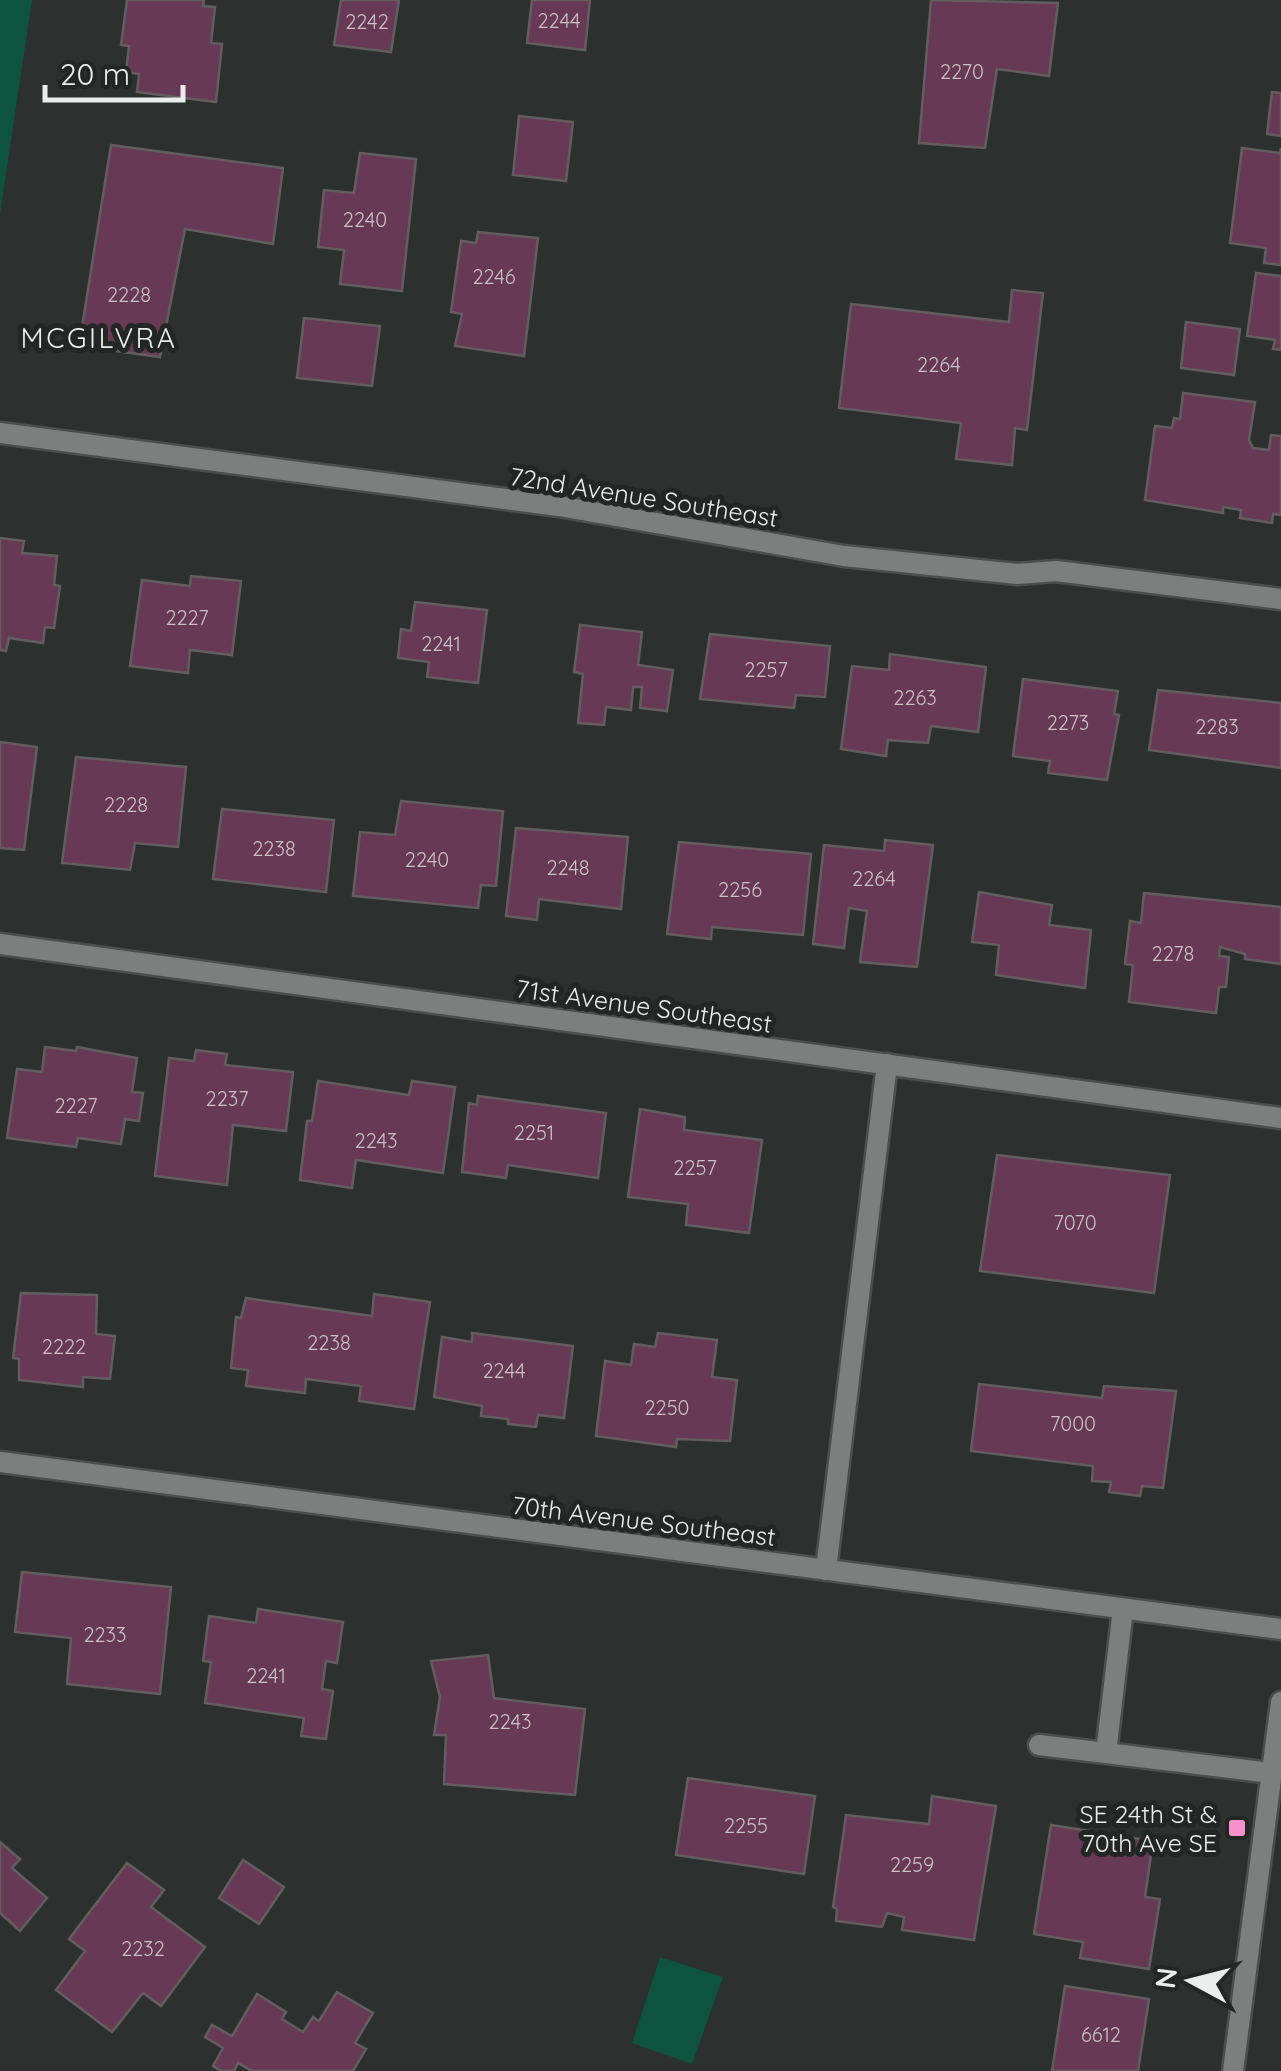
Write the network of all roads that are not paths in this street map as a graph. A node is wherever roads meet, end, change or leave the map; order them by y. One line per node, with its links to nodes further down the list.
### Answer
1 (0, 433): 2 (street, 72nd Avenue Southeast)
2 (1281, 599)
3 (0, 944): 4 (street, 71st Avenue Southeast)
4 (887, 1064): 5 (street, 71st Avenue Southeast); 7 (street)
5 (1281, 1118)
6 (0, 1462): 7 (street, 70th Avenue Southeast)
7 (826, 1570): 8 (street, 70th Avenue Southeast)
8 (1123, 1609): 9 (street, 70th Avenue Southeast); 12 (street)
9 (1281, 1629)
10 (1281, 1702): 13 (street)
11 (1039, 1745): 12 (street)
12 (1106, 1753): 13 (street)
13 (1272, 1773): 14 (street)
14 (1233, 2071)

